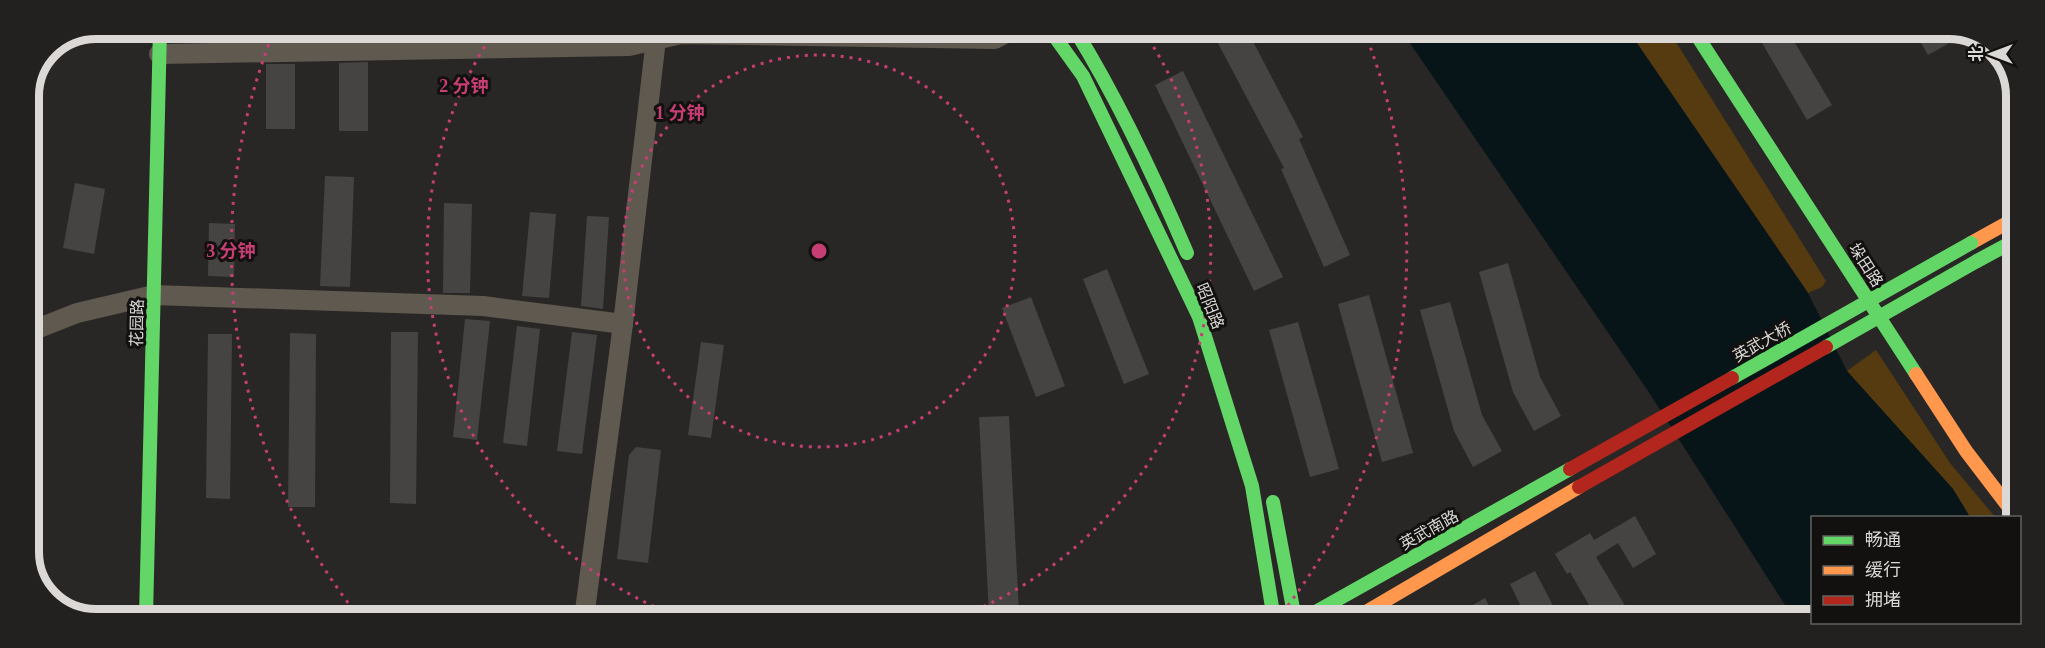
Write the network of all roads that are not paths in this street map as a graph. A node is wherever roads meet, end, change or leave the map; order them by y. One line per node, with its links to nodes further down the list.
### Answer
1 (159, 39): 6 (main road, 花园路)
2 (656, 39): 6 (street); 12 (street)
3 (1056, 39): 20 (main road, 昭阳路)
4 (1081, 39): 9 (main road, 昭阳路)
5 (1700, 39): 17 (main road, 垛田路)
6 (159, 54): 10 (main road, 花园路)
7 (2006, 224): 15 (main road, 英武大桥, bridge)
8 (2006, 245): 23 (main road, bridge)
9 (1191, 262)
10 (154, 295): 12 (street); 14 (street); 18 (main road, 花园路)
11 (1208, 304): 13 (main road, 昭阳路)
12 (623, 324): 19 (street)
13 (1216, 326)
14 (39, 328)
15 (1570, 469): 22 (main road, 英武南路)
16 (1270, 486): 21 (main road)
17 (2006, 504)
18 (146, 609)
19 (585, 609)
20 (1272, 609)
21 (1293, 609)
22 (1321, 609)
23 (1371, 609)

